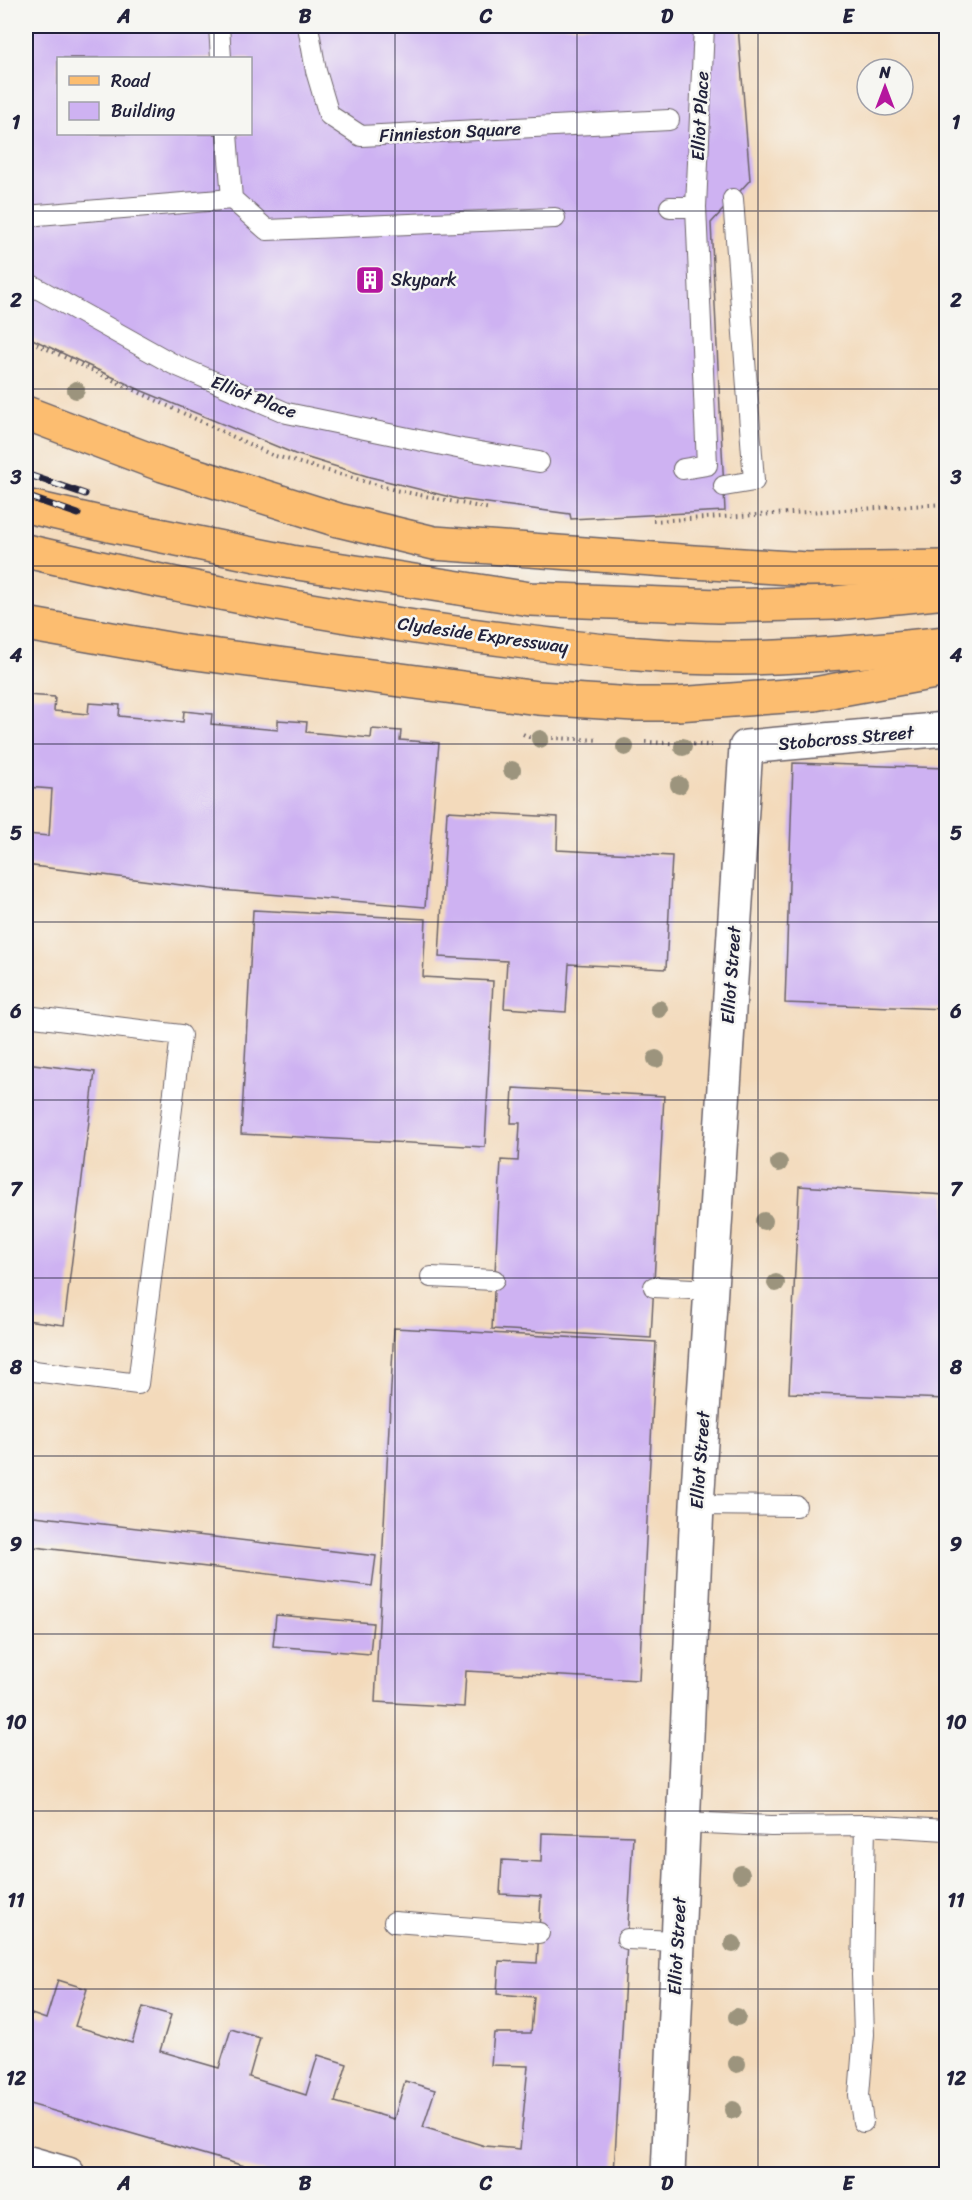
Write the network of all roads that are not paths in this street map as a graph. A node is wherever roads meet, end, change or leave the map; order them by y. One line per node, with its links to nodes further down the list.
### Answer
1 (219, 26): 4 (lane)
2 (308, 26): 5 (lane, Finnieston Square)
3 (704, 26): 10 (lane, Elliot Place)
4 (221, 57)
5 (669, 120)
6 (227, 135): 7 (lane)
7 (232, 199): 11 (lane); 12 (lane)
8 (733, 199): 17 (lane)
9 (670, 207): 10 (lane)
10 (696, 207): 16 (lane, Elliot Place)
11 (26, 216)
12 (555, 218)
13 (26, 282): 15 (lane, Elliot Place)
14 (26, 413): 20 (main road)
15 (538, 462)
16 (683, 469)
17 (724, 486)
18 (26, 506): 21 (main road)
19 (26, 550): 23 (main road, Clydeside Expressway)
20 (946, 567)
21 (946, 592)
22 (26, 624): 24 (main road)
23 (946, 643)
24 (946, 670)
25 (946, 729): 26 (street, Stobcross Street)
26 (746, 747): 31 (street, Elliot Street)
27 (26, 1016): 32 (lane)
28 (431, 1277): 29 (lane)
29 (494, 1280)
30 (654, 1287): 31 (lane)
31 (711, 1290): 33 (street, Elliot Street)
32 (26, 1370)
33 (697, 1505): 34 (lane); 35 (street, Elliot Street)
34 (796, 1506)
35 (683, 1822): 36 (lane); 41 (street, Elliot Street)
36 (865, 1825): 37 (lane); 42 (lane)
37 (946, 1830)
38 (394, 1922): 39 (lane)
39 (538, 1933)
40 (627, 1940): 41 (lane)
41 (677, 1941): 45 (street, Elliot Street)
42 (862, 2122)
43 (26, 2162): 44 (street)
44 (68, 2175)
45 (668, 2175)

